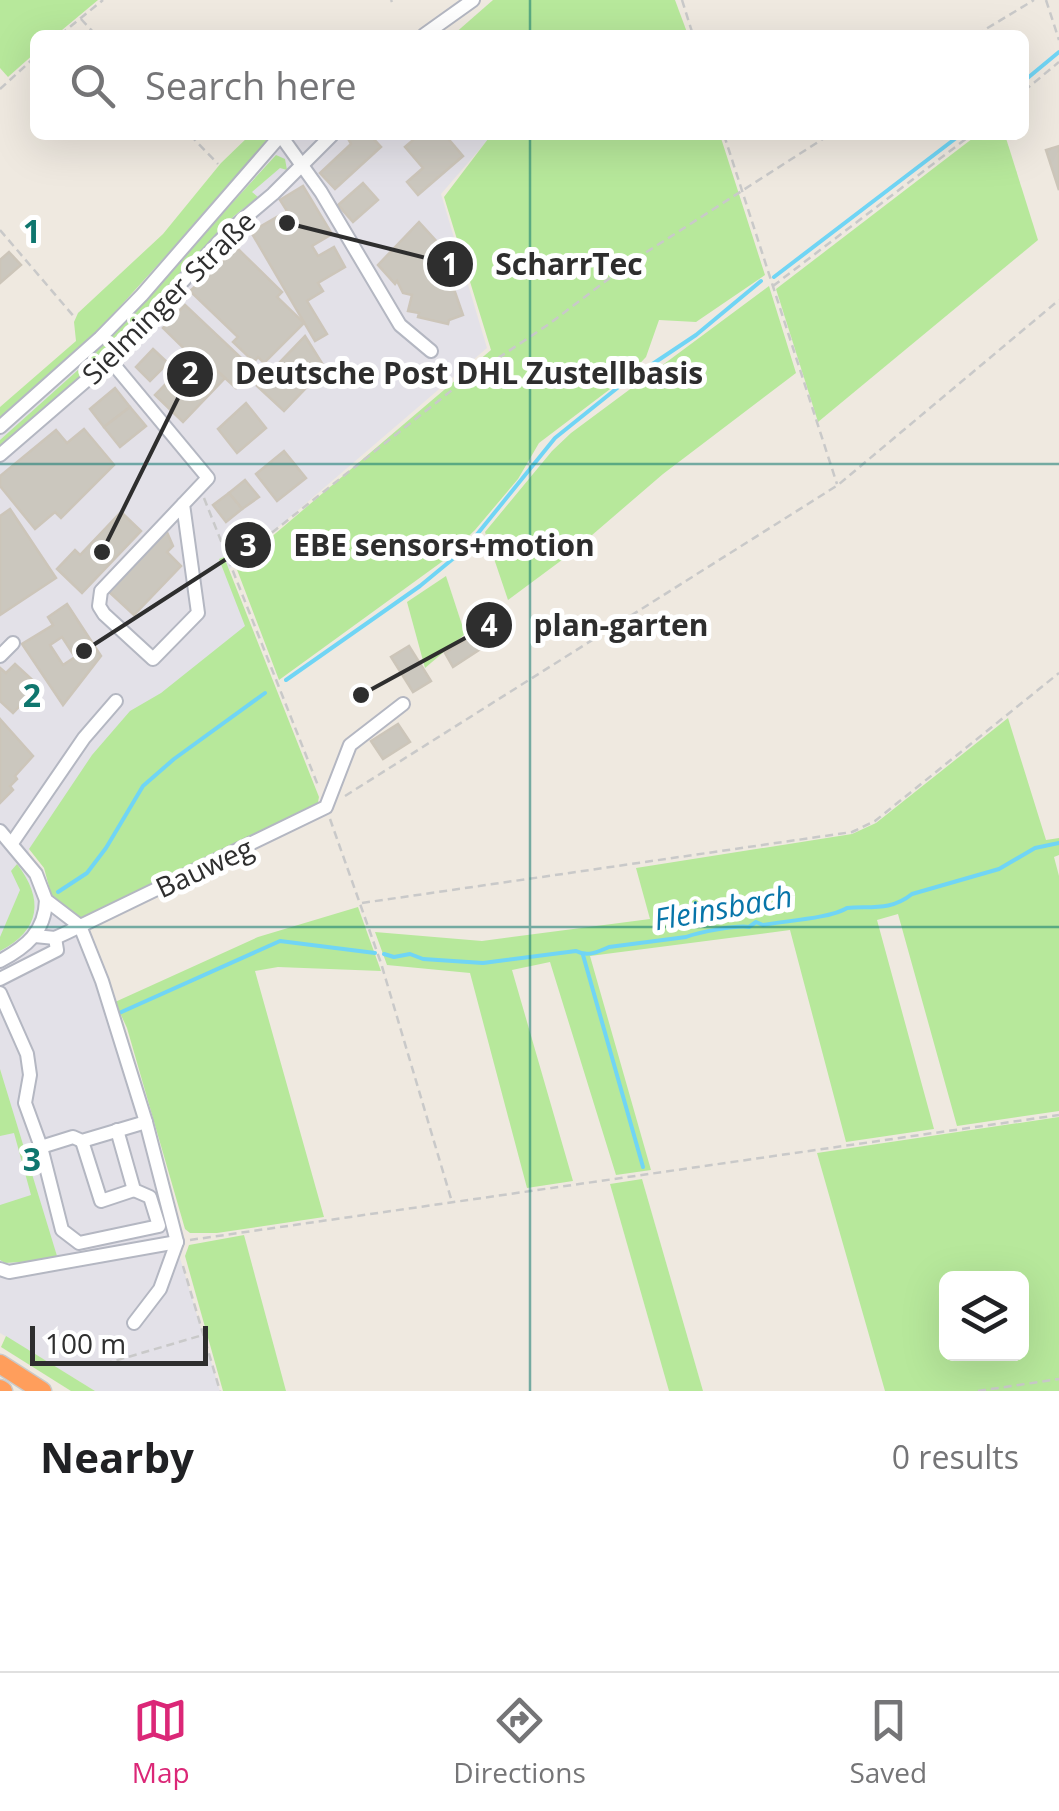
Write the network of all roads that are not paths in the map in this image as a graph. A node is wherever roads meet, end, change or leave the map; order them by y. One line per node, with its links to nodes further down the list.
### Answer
1 (473, 0): 2 (street)
2 (431, 30)
3 (277, 140): 9 (street, Sielminger Straße)
4 (285, 140): 6 (street)
5 (327, 140): 6 (street, Sielminger Straße)
6 (303, 165): 7 (street); 8 (street, Sielminger Straße)
7 (431, 351)
8 (110, 360): 10 (street, Sielminger Straße); 11 (street)
9 (0, 427)
10 (0, 455)
11 (183, 504): 11 (street)
12 (13, 643): 13 (street)
13 (0, 656)
14 (116, 701): 17 (street)
15 (403, 704): 19 (street, Bauweg)
16 (0, 831): 17 (street)
17 (12, 844): 18 (street)
18 (46, 900): 19 (street); 20 (street)
19 (80, 926): 21 (street, Bauweg); 25 (street)
20 (35, 936): 21 (street); 22 (street)
21 (55, 938): 23 (street)
22 (0, 961)
23 (0, 979)
24 (0, 993): 28 (street)
25 (146, 1122): 26 (street); 30 (street)
26 (116, 1130): 27 (street); 29 (street)
27 (82, 1141): 28 (street); 29 (street)
28 (41, 1146): 29 (street)
29 (134, 1190)
30 (176, 1242): 31 (street); 32 (street)
31 (0, 1269)
32 (134, 1323)
33 (0, 1364): 34 (highway)
34 (42, 1391)

